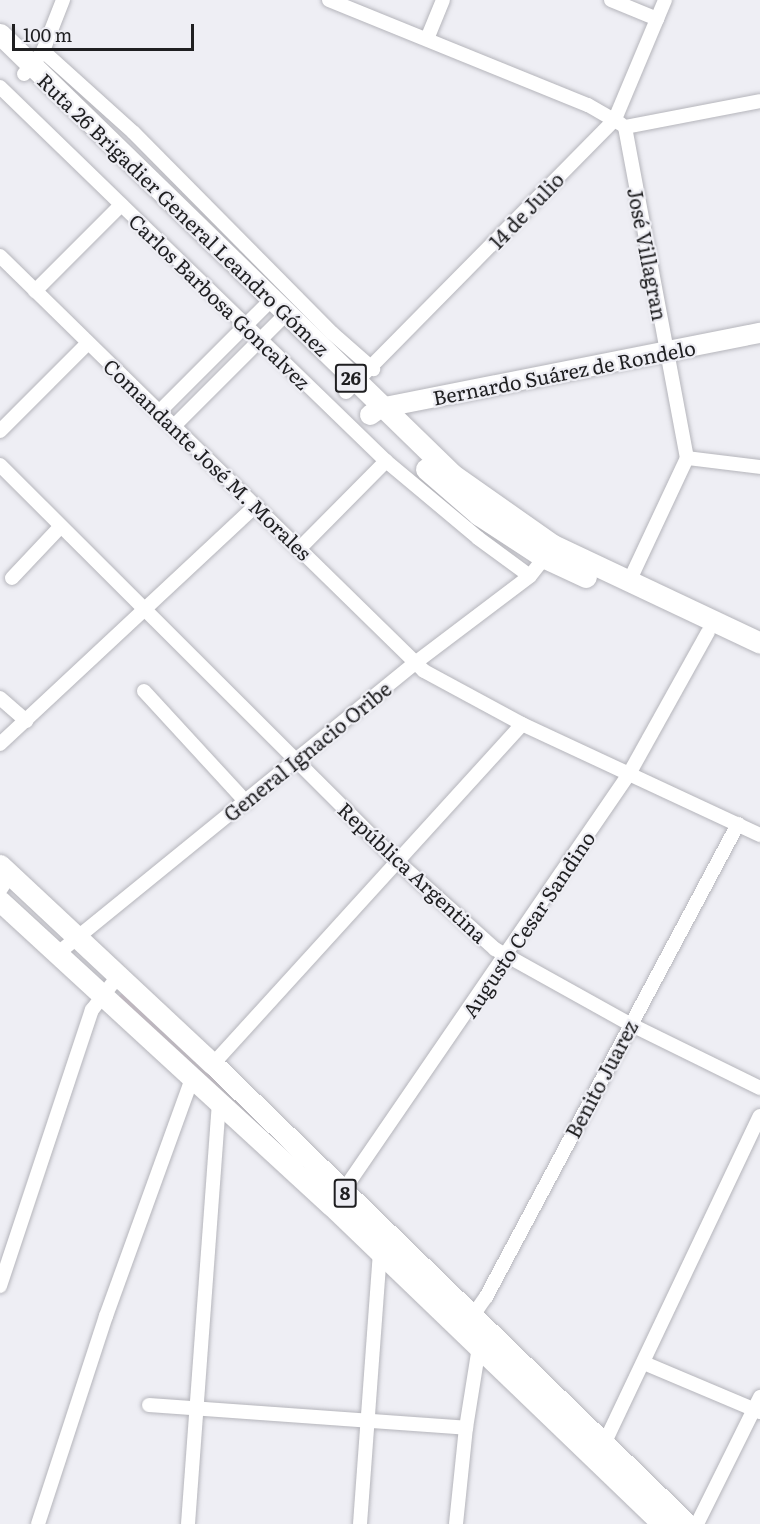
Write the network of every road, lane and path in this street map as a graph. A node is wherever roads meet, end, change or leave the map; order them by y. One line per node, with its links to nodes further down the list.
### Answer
1 (63, 0): 10 (street)
2 (329, 0): 8 (street)
3 (443, 0): 8 (street)
4 (611, 0): 6 (street)
5 (665, 0): 6 (street, 14 de Julio)
6 (657, 19): 13 (street, 14 de Julio)
7 (0, 34): 10 (main road, Ruta 26 Brigadier General Leandro Gómez / 26)
8 (427, 39): 13 (street)
9 (0, 50): 10 (main road, Ruta 26 Brigadier General Leandro Gómez / 26)
10 (33, 63): 17 (main road, Ruta 26 Brigadier General Leandro Gómez / 26); 23 (street)
11 (0, 87): 14 (street, Carlos Barbosa Goncalvez)
12 (760, 101): 13 (street)
13 (620, 123): 22 (street, José Villagran); 23 (street, 14 de Julio)
14 (121, 205): 16 (street); 18 (street, Carlos Barbosa Goncalvez)
15 (0, 256): 16 (street, Comandante José M. Morales)
16 (35, 291): 21 (street, Comandante José M. Morales)
17 (274, 312): 18 (street); 20 (street); 24 (main road, Ruta 26 Brigadier General Leandro Gómez / 26)
18 (245, 328): 20 (street, Carlos Barbosa Goncalvez); 25 (street)
19 (760, 333): 22 (street, Bernardo Suárez de Rondelo)
20 (258, 341): 27 (street); 30 (street, Carlos Barbosa Goncalvez)
21 (88, 343): 25 (street, Comandante José M. Morales); 28 (street)
22 (667, 352): 26 (street, Bernardo Suárez de Rondelo); 29 (street, José Villagran)
23 (373, 369): 24 (street, 14 de Julio)
24 (352, 388): 26 (main road, Ruta 26 Brigadier General Leandro Gómez / 26)
25 (160, 411): 27 (street, Comandante José M. Morales)
26 (375, 411): 36 (main road, Ruta 26 Brigadier General Leandro Gómez / 26)
27 (175, 425): 33 (street, Comandante José M. Morales)
28 (0, 431)
29 (687, 458): 32 (street); 39 (street)
30 (386, 461): 35 (street); 37 (street, Carlos Barbosa Goncalvez)
31 (0, 465): 34 (street, República Argentina)
32 (760, 467)
33 (256, 505): 35 (street, Comandante José M. Morales); 40 (street)
34 (60, 526): 38 (street); 40 (street, República Argentina)
35 (299, 549): 44 (street, Comandante José M. Morales)
36 (549, 551): 37 (street, General Ignacio Oribe); 39 (main road, Ruta 26 Brigadier General Leandro Gómez / 26); 41 (main road, Ruta 26 Brigadier General Leandro Gómez / 26)
37 (530, 576): 44 (street, General Ignacio Oribe)
38 (12, 578)
39 (629, 582): 42 (main road, Ruta 26 Brigadier General Leandro Gómez / 26)
40 (145, 610): 47 (street); 50 (street, República Argentina)
41 (708, 632): 43 (main road, Ruta 26 Brigadier General Leandro Gómez / 26); 51 (street, Augusto Cesar Sandino)
42 (760, 643)
43 (760, 657)
44 (415, 663): 48 (street, Comandante José M. Morales); 50 (street, General Ignacio Oribe)
45 (144, 691): 52 (street)
46 (0, 698): 47 (street)
47 (26, 721): 49 (street)
48 (522, 724): 51 (street, Comandante José M. Morales); 55 (street)
49 (0, 744)
50 (297, 762): 52 (street, General Ignacio Oribe); 55 (street, República Argentina)
51 (629, 774): 53 (street, Comandante José M. Morales); 60 (street, Augusto Cesar Sandino)
52 (246, 802): 58 (street, General Ignacio Oribe)
53 (738, 824): 54 (street, Comandante José M. Morales); 63 (street, Benito Juarez)
54 (760, 835)
55 (399, 863): 60 (street, República Argentina); 64 (street)
56 (3, 877): 58 (main road, 8)
57 (0, 901): 59 (main road, 8)
58 (76, 935): 59 (street, General Ignacio Oribe); 61 (main road, 8)
59 (57, 954): 62 (main road, 8)
60 (506, 958): 63 (street, República Argentina); 69 (street, Augusto Cesar Sandino)
61 (119, 975): 62 (street); 64 (main road, 8)
62 (101, 994): 65 (main road, 8); 71 (street)
63 (630, 1024): 66 (street, República Argentina); 72 (street, Benito Juarez)
64 (213, 1064): 69 (main road, 8)
65 (192, 1078): 67 (main road, 8); 81 (street)
66 (760, 1088)
67 (219, 1105): 69 (main road, 8); 77 (street)
68 (760, 1116): 74 (street)
69 (338, 1199): 70 (main road, 8); 72 (main road, 8)
70 (380, 1253): 72 (main road, 8); 78 (street)
71 (0, 1286)
72 (466, 1324): 73 (main road, 8)
73 (482, 1339): 79 (street); 80 (main road, 8); 85 (main road, 8)
74 (644, 1363): 76 (street); 80 (street)
75 (148, 1404): 77 (street)
76 (758, 1406): 87 (street)
77 (197, 1408): 78 (street); 82 (street)
78 (369, 1419): 79 (street); 83 (street)
79 (466, 1428): 84 (street)
80 (604, 1444): 86 (main road, 8)
81 (38, 1524)
82 (188, 1524)
83 (360, 1524)
84 (456, 1524)
85 (662, 1524)
86 (687, 1524)
87 (697, 1524)

